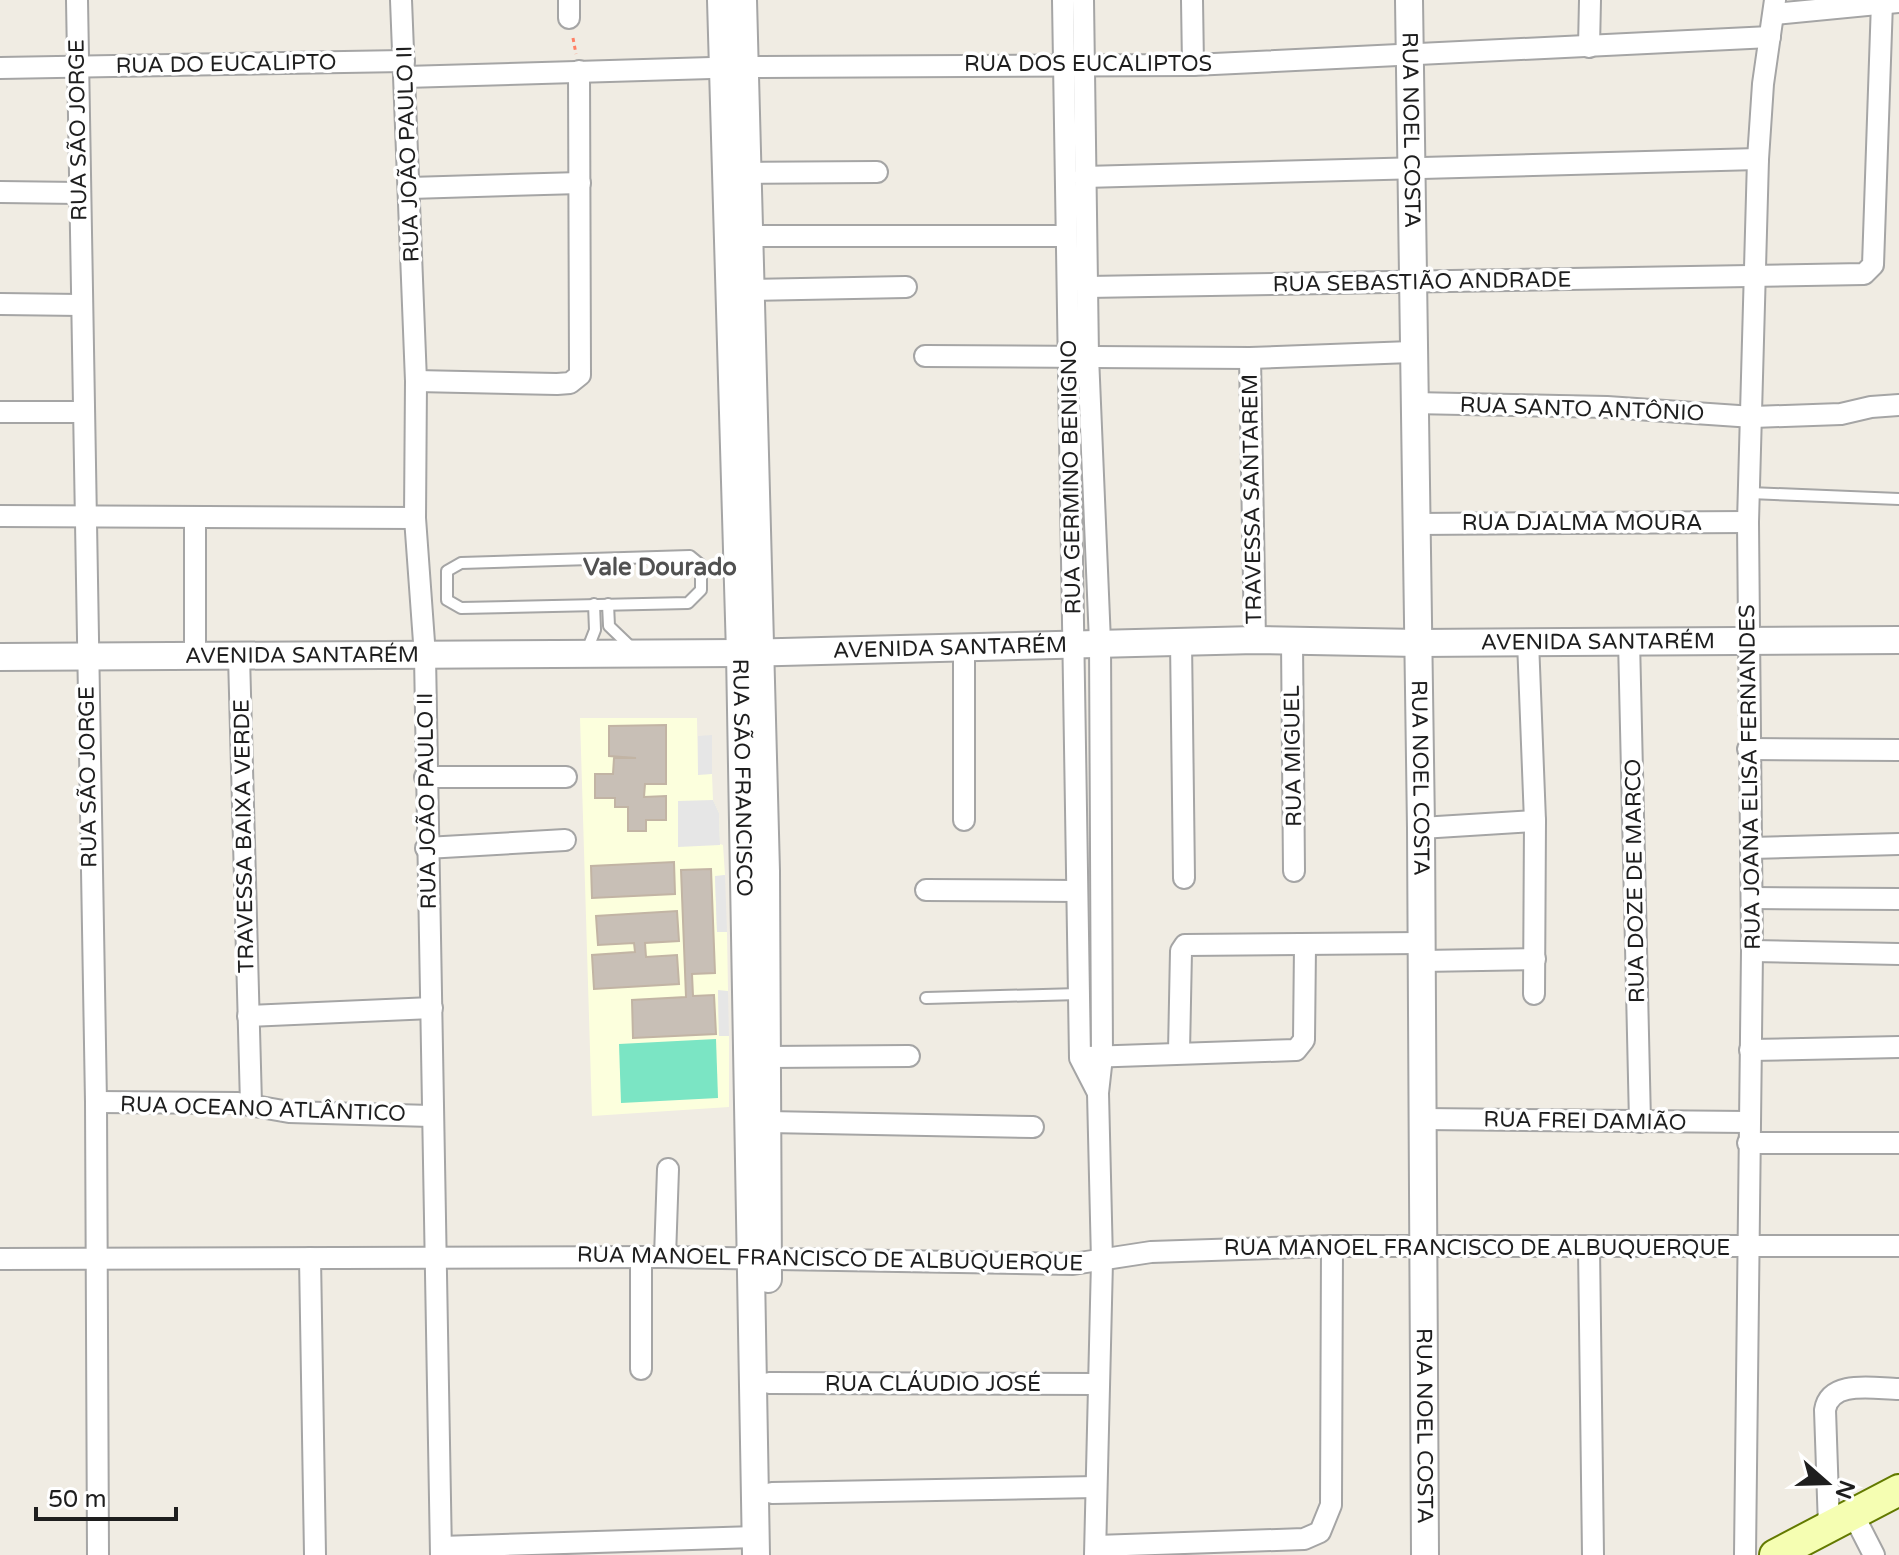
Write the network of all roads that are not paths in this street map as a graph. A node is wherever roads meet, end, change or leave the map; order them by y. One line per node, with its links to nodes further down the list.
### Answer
1 (77, 0): 17 (street, RUA SÃO JORGE)
2 (401, 0): 20 (street, RUA JOÃO PAULO II)
3 (721, 0): 19 (street, RUA SÃO FRANCISCO)
4 (743, 0): 19 (street, RUA SÃO FRANCISCO)
5 (1063, 0): 15 (street, RUA GERMINO BENIGNO)
6 (1083, 0): 15 (street, RUA GERMINO BENIGNO)
7 (1192, 0): 16 (street)
8 (1409, 0): 14 (street, RUA NOEL COSTA)
9 (1590, 0): 13 (street)
10 (1891, 2): 11 (street); 33 (street, RUA SEBASTIÃO ANDRADE)
11 (1775, 7): 12 (street, RUA JOANA ELISA FERNANDES)
12 (1770, 37): 13 (street, RUA DOS EUCALIPTOS); 22 (street, RUA JOANA ELISA FERNANDES)
13 (1589, 47): 14 (street, RUA DOS EUCALIPTOS)
14 (1410, 54): 16 (street, RUA DOS EUCALIPTOS); 23 (street, RUA NOEL COSTA)
15 (1073, 63): 16 (street, RUA DOS EUCALIPTOS); 19 (street, RUA DOS EUCALIPTOS); 26 (street, RUA GERMINO BENIGNO); 32 (street, RUA GERMINO BENIGNO)
16 (1193, 65)
17 (78, 67): 18 (street, RUA DO EUCALIPTO); 20 (street, RUA DO EUCALIPTO); 30 (street, RUA SÃO JORGE)
18 (0, 68)
19 (734, 68): 21 (street, RUA DOS EUCALIPTOS); 25 (street, RUA SÃO FRANCISCO); 70 (street, RUA SÃO FRANCISCO)
20 (404, 69): 21 (street, RUA DOS EUCALIPTOS); 28 (street, RUA JOÃO PAULO II)
21 (579, 71): 27 (street)
22 (1758, 159): 23 (street); 33 (street, RUA JOANA ELISA FERNANDES)
23 (1411, 169): 26 (street); 34 (street, RUA NOEL COSTA)
24 (877, 172): 25 (street)
25 (745, 173): 31 (street, RUA SÃO FRANCISCO)
26 (1084, 177): 36 (street, RUA GERMINO BENIGNO)
27 (580, 183): 28 (street); 44 (street)
28 (410, 188): 44 (street, RUA JOÃO PAULO II)
29 (0, 192): 30 (street)
30 (79, 193): 39 (street, RUA SÃO JORGE)
31 (747, 236): 32 (street); 37 (street, RUA SÃO FRANCISCO)
32 (1065, 236): 42 (street, RUA GERMINO BENIGNO)
33 (1757, 278): 34 (street, RUA SEBASTIÃO ANDRADE); 49 (street, RUA JOANA ELISA FERNANDES)
34 (1411, 282): 36 (street, RUA SEBASTIÃO ANDRADE); 40 (street, RUA NOEL COSTA)
35 (906, 287): 37 (street)
36 (1087, 287): 42 (street, RUA GERMINO BENIGNO)
37 (749, 290): 70 (street, RUA SÃO FRANCISCO)
38 (0, 304): 39 (street)
39 (81, 305): 48 (street, RUA SÃO JORGE)
40 (1411, 352): 43 (street); 45 (street, RUA NOEL COSTA)
41 (925, 356): 42 (street)
42 (1078, 356): 43 (street); 67 (street, RUA GERMINO BENIGNO)
43 (1250, 358): 61 (street, TRAVESSA SANTAREM)
44 (416, 381): 55 (street, RUA JOÃO PAULO II)
45 (1412, 403): 49 (street, RUA SANTO ANTÔNIO); 57 (street, RUA NOEL COSTA)
46 (1899, 405): 49 (street, RUA SANTO ANTÔNIO)
47 (0, 412): 48 (street)
48 (82, 412): 53 (street, RUA SÃO JORGE)
49 (1753, 417): 50 (street, RUA JOANA ELISA FERNANDES)
50 (1750, 493): 51 (lane); 56 (street, RUA JOANA ELISA FERNANDES)
51 (1899, 499)
52 (0, 516): 53 (street)
53 (85, 517): 54 (street); 74 (street, RUA SÃO JORGE)
54 (195, 517): 55 (street); 71 (street)
55 (415, 518): 76 (street, RUA JOÃO PAULO II)
56 (1748, 522): 57 (street, RUA DJALMA MOURA); 60 (street, RUA JOANA ELISA FERNANDES)
57 (1416, 524): 68 (street, RUA NOEL COSTA)
58 (594, 604): 59 (lane); 59 (lane); 72 (lane)
59 (608, 604): 73 (lane)
60 (1747, 639): 62 (street, AVENIDA SANTARÉM); 63 (street, AVENIDA SANTARÉM); 78 (street, RUA JOANA ELISA FERNANDES)
61 (1255, 640): 64 (street, AVENIDA SANTARÉM); 65 (street, AVENIDA SANTARÉM)
62 (1629, 640): 66 (street, AVENIDA SANTARÉM); 118 (street, RUA DOZE DE MARCO)
63 (1899, 640)
64 (1181, 641): 67 (street, AVENIDA SANTARÉM); 90 (street)
65 (1292, 641): 68 (street, AVENIDA SANTARÉM); 89 (street, RUA MIGUEL)
66 (1528, 641): 68 (street, AVENIDA SANTARÉM); 83 (street)
67 (1088, 643): 69 (street, AVENIDA SANTARÉM); 92 (street, RUA GERMINO BENIGNO); 110 (street, RUA GERMINO BENIGNO)
68 (1418, 643): 84 (street, RUA NOEL COSTA)
69 (964, 647): 70 (street, AVENIDA SANTARÉM); 82 (street)
70 (750, 653): 73 (street, AVENIDA SANTARÉM); 109 (street, RUA SÃO FRANCISCO); 135 (street, RUA SÃO FRANCISCO)
71 (195, 654): 74 (street, AVENIDA SANTARÉM); 75 (street, AVENIDA SANTARÉM)
72 (586, 654): 73 (street, AVENIDA SANTARÉM); 76 (street, AVENIDA SANTARÉM)
73 (639, 654)
74 (86, 655): 77 (street, AVENIDA SANTARÉM); 113 (street, RUA SÃO JORGE)
75 (239, 656): 76 (street, AVENIDA SANTARÉM); 104 (street, TRAVESSA BAIXA VERDE)
76 (425, 656): 80 (street, RUA JOÃO PAULO II)
77 (0, 657)
78 (1748, 749): 79 (street); 88 (street, RUA JOANA ELISA FERNANDES)
79 (1899, 750)
80 (425, 777): 81 (street); 87 (street, RUA JOÃO PAULO II)
81 (566, 777)
82 (964, 820)
83 (1535, 821): 84 (street); 99 (street)
84 (1421, 828): 97 (street, RUA NOEL COSTA)
85 (565, 840): 87 (street)
86 (1899, 844): 88 (street)
87 (426, 848): 103 (street, RUA JOÃO PAULO II)
88 (1751, 848): 93 (street, RUA JOANA ELISA FERNANDES)
89 (1294, 871)
90 (1184, 878)
91 (926, 890): 92 (street)
92 (1076, 891): 100 (street, RUA GERMINO BENIGNO)
93 (1752, 898): 94 (street); 96 (street, RUA JOANA ELISA FERNANDES)
94 (1899, 899)
95 (1305, 946): 97 (street); 107 (street); 107 (street)
96 (1752, 951): 98 (street); 106 (street, RUA JOANA ELISA FERNANDES)
97 (1421, 952): 99 (street); 116 (street, RUA NOEL COSTA)
98 (1899, 954)
99 (1535, 959): 101 (street)
100 (1079, 994): 102 (lane); 111 (street, RUA GERMINO BENIGNO)
101 (1534, 994)
102 (926, 998)
103 (432, 1008): 104 (street); 115 (street, RUA JOÃO PAULO II)
104 (248, 1016): 114 (street, TRAVESSA BAIXA VERDE)
105 (1899, 1047): 106 (street)
106 (1750, 1050): 119 (street, RUA JOANA ELISA FERNANDES)
107 (1179, 1052): 110 (street)
108 (909, 1056): 109 (street)
109 (767, 1057): 117 (street, RUA SÃO FRANCISCO)
110 (1102, 1057): 111 (street); 112 (street, RUA GERMINO BENIGNO)
111 (1080, 1058): 112 (street, RUA GERMINO BENIGNO)
112 (1098, 1093): 136 (street, RUA GERMINO BENIGNO)
113 (96, 1102): 114 (street, RUA OCEANO ATLÂNTICO); 129 (street, RUA SÃO JORGE)
114 (251, 1104): 115 (street, RUA OCEANO ATLÂNTICO)
115 (431, 1116): 133 (street, RUA JOÃO PAULO II)
116 (1422, 1119): 118 (street, RUA FREI DAMIÃO); 128 (street, RUA NOEL COSTA)
117 (768, 1122): 120 (street); 135 (street, RUA SÃO FRANCISCO)
118 (1640, 1122): 119 (street, RUA FREI DAMIÃO)
119 (1748, 1122): 121 (street, RUA JOANA ELISA FERNANDES)
120 (1033, 1127)
121 (1748, 1143): 122 (street); 125 (street, RUA JOANA ELISA FERNANDES)
122 (1899, 1143)
123 (668, 1169): 131 (street)
124 (1332, 1246): 128 (street, RUA MANOEL FRANCISCO DE ALBUQUERQUE); 136 (street, RUA MANOEL FRANCISCO DE ALBUQUERQUE); 146 (street)
125 (1749, 1246): 126 (street, RUA MANOEL FRANCISCO DE ALBUQUERQUE); 127 (street, RUA MANOEL FRANCISCO DE ALBUQUERQUE); 152 (street, RUA JOANA ELISA FERNANDES)
126 (1899, 1246)
127 (1589, 1247): 128 (street, RUA MANOEL FRANCISCO DE ALBUQUERQUE); 151 (street)
128 (1422, 1248): 150 (street, RUA NOEL COSTA)
129 (96, 1257): 132 (street, RUA MANOEL FRANCISCO DE ALBUQUERQUE); 134 (street, RUA MANOEL FRANCISCO DE ALBUQUERQUE); 148 (street, RUA SÃO JORGE)
130 (641, 1257): 131 (street, RUA MANOEL FRANCISCO DE ALBUQUERQUE); 133 (street, RUA MANOEL FRANCISCO DE ALBUQUERQUE); 137 (street)
131 (665, 1257): 135 (street, RUA MANOEL FRANCISCO DE ALBUQUERQUE)
132 (310, 1258): 133 (street, RUA MANOEL FRANCISCO DE ALBUQUERQUE); 149 (street)
133 (434, 1258): 147 (street, RUA JOÃO PAULO II)
134 (0, 1259)
135 (759, 1259): 136 (street, RUA MANOEL FRANCISCO DE ALBUQUERQUE); 138 (street, RUA SÃO FRANCISCO); 145 (street, RUA SÃO FRANCISCO)
136 (1102, 1261): 139 (street, RUA GERMINO BENIGNO)
137 (641, 1369)
138 (769, 1383): 139 (street, RUA CLÁUDIO JOSÉ); 143 (street, RUA SÃO FRANCISCO)
139 (1098, 1384): 141 (street, RUA GERMINO BENIGNO)
140 (1899, 1389): 144 (street)
141 (1096, 1487): 143 (street); 146 (street, RUA GERMINO BENIGNO)
142 (1899, 1490): 144 (main road)
143 (772, 1493): 145 (street, RUA SÃO FRANCISCO)
144 (1841, 1520): 153 (main road); 154 (street)
145 (762, 1549): 147 (street)
146 (1095, 1550)
147 (441, 1551)
148 (98, 1555)
149 (315, 1555)
150 (1425, 1555)
151 (1593, 1555)
152 (1745, 1555)
153 (1775, 1555)
154 (1874, 1555)

